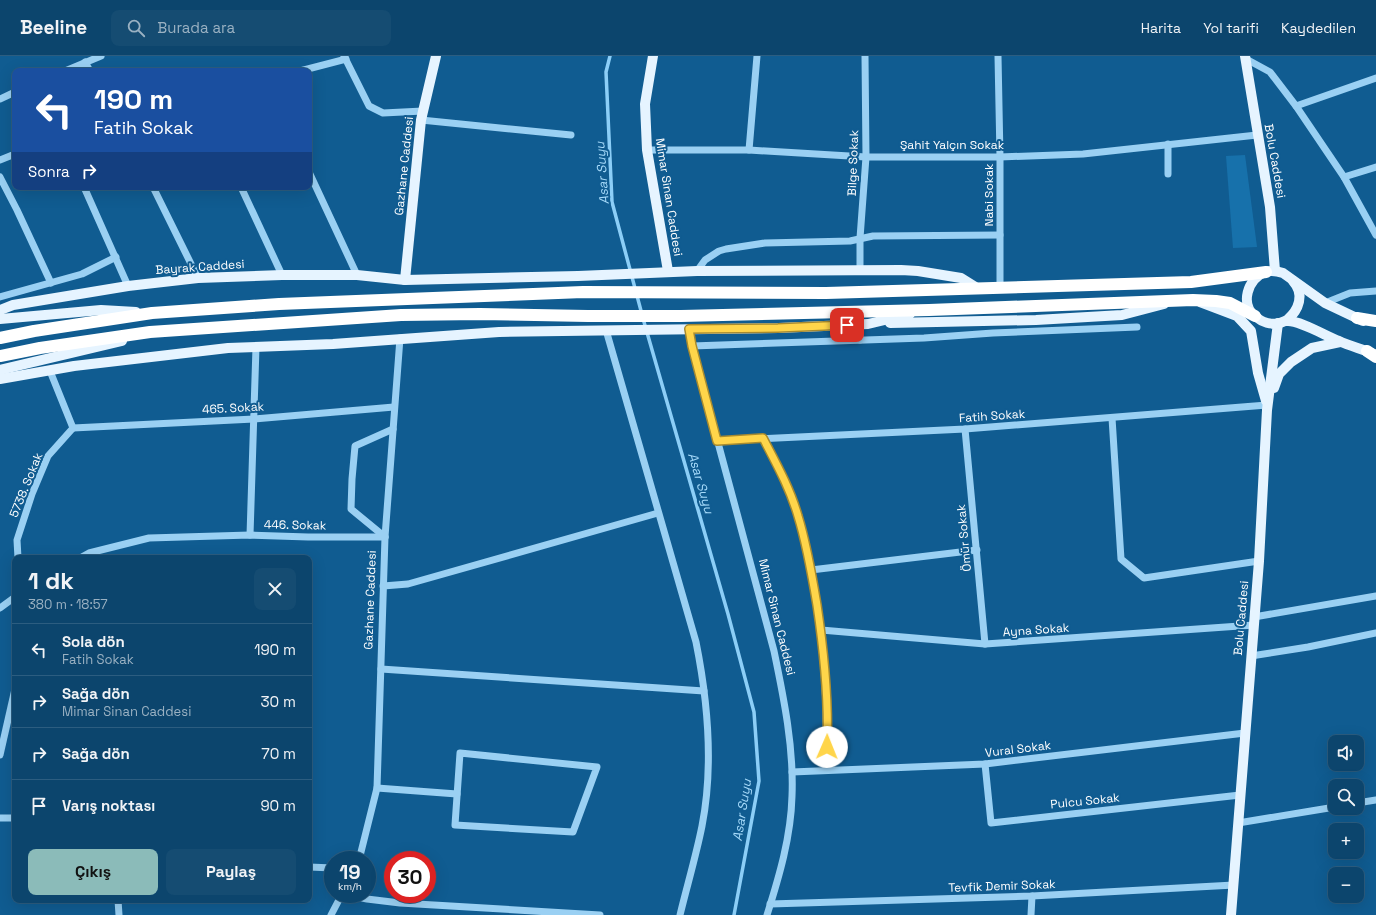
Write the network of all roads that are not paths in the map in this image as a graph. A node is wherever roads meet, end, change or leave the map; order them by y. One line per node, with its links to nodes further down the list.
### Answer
1 (101, 56): 9 (street)
2 (436, 56): 17 (main road, Gazhane Caddesi)
3 (653, 56): 21 (main road, Mimar Sinan Caddesi)
4 (757, 56): 22 (street)
5 (865, 56): 24 (street, Bilge Sokak)
6 (998, 56): 25 (street, Nabi Sokak)
7 (345, 58): 12 (street); 17 (street)
8 (1245, 58): 16 (street); 19 (main road, Bolu Caddesi)
9 (85, 62): 10 (street); 11 (street)
10 (72, 68)
11 (88, 68)
12 (310, 68)
13 (1376, 78): 16 (street)
14 (12, 93): 15 (street)
15 (0, 99)
16 (1296, 106): 30 (street)
17 (422, 116): 18 (street); 47 (main road, Gazhane Caddesi)
18 (571, 135)
19 (1257, 135): 20 (street, Şahit Yalçın Sokak); 41 (main road, Bolu Caddesi)
20 (1168, 144): 25 (street, Şahit Yalçın Sokak); 28 (street)
21 (646, 150): 22 (street, Şahit Yalçın Sokak); 42 (main road, Mimar Sinan Caddesi)
22 (749, 150): 24 (street, Şahit Yalçın Sokak)
23 (12, 155): 26 (street)
24 (866, 157): 25 (street, Şahit Yalçın Sokak); 37 (street, Bilge Sokak)
25 (1000, 157): 35 (street, Nabi Sokak)
26 (0, 160)
27 (1376, 167): 30 (street)
28 (1168, 174)
29 (0, 177): 48 (street)
30 (1344, 177): 36 (street)
31 (312, 178): 44 (street)
32 (85, 190): 38 (street)
33 (154, 190): 46 (street)
34 (242, 190): 43 (street)
35 (1000, 235): 37 (street); 50 (street, Nabi Sokak)
36 (1376, 235)
37 (860, 238): 39 (street, Bilge Sokak); 40 (street)
38 (116, 257): 48 (street); 49 (street)
39 (860, 270): 40 (main road, Bayrak Caddesi); 51 (main road, Bayrak Caddesi)
40 (697, 271): 42 (main road, Bayrak Caddesi)
41 (1270, 271): 45 (main road); 50 (highway); 60 (main road)
42 (668, 272): 47 (main road, Bayrak Caddesi)
43 (282, 275): 44 (main road, Bayrak Caddesi); 46 (main road, Bayrak Caddesi)
44 (357, 275): 47 (main road, Bayrak Caddesi)
45 (1290, 277): 56 (main road); 64 (main road)
46 (198, 278): 49 (main road, Bayrak Caddesi)
47 (405, 280)
48 (51, 283): 53 (street)
49 (128, 286): 57 (main road, Bayrak Caddesi)
50 (1000, 287): 51 (highway)
51 (976, 288): 59 (highway)
52 (1376, 291): 56 (street)
53 (0, 297)
54 (1180, 300): 55 (highway); 58 (highway); 65 (main road)
55 (1193, 300): 60 (highway); 82 (main road)
56 (1325, 303): 61 (main road)
57 (0, 310)
58 (929, 310): 65 (main road); 70 (highway)
59 (152, 313): 62 (main road); 71 (highway)
60 (1255, 316): 64 (main road)
61 (1357, 318): 63 (highway); 66 (main road)
62 (0, 319)
63 (1376, 321)
64 (1283, 322): 74 (main road); 82 (main road, Bolu Caddesi)
65 (864, 324): 68 (main road); 73 (street)
66 (1376, 326)
67 (1137, 327): 73 (street)
68 (684, 329): 69 (main road); 75 (street, Mimar Sinan Caddesi)
69 (611, 330): 72 (main road); 91 (street)
70 (154, 331): 78 (highway); 79 (main road)
71 (0, 338)
72 (400, 338): 76 (main road); 83 (street, Gazhane Caddesi)
73 (860, 340): 75 (street)
74 (1340, 342): 77 (main road); 82 (main road)
75 (692, 346): 90 (street, Mimar Sinan Caddesi)
76 (256, 347): 80 (main road); 85 (street, 446. Sokak)
77 (1373, 354)
78 (0, 356)
79 (0, 370)
80 (50, 371): 81 (main road); 86 (street)
81 (0, 379)
82 (1267, 405): 84 (street, Fatih Sokak); 97 (main road, Bolu Caddesi)
83 (394, 407): 85 (street, 465. Sokak); 87 (street, Gazhane Caddesi)
84 (1112, 418): 88 (street, Fatih Sokak); 97 (street)
85 (254, 419): 86 (street, 465. Sokak); 92 (street, 446. Sokak)
86 (73, 428): 95 (street, 5738. Sokak)
87 (393, 429): 93 (street, Gazhane Caddesi); 93 (street)
88 (966, 429): 89 (street, Fatih Sokak); 94 (street, Ömür Sokak)
89 (763, 438): 90 (street, Fatih Sokak); 98 (street)
90 (717, 441): 115 (street, Mimar Sinan Caddesi)
91 (658, 513): 99 (street); 109 (street)
92 (250, 535): 93 (street, 446. Sokak); 96 (street)
93 (384, 537): 99 (street, Gazhane Caddesi)
94 (977, 550): 98 (street); 106 (street, Ömür Sokak)
95 (18, 555)
96 (85, 555)
97 (1259, 561): 103 (main road, Bolu Caddesi)
98 (812, 570): 104 (street)
99 (383, 586): 108 (street, Gazhane Caddesi)
100 (1376, 596): 103 (street, Ayna Sokak)
101 (12, 599): 102 (street)
102 (0, 608)
103 (1254, 621): 106 (street, Ayna Sokak); 107 (main road, Bolu Caddesi)
104 (821, 630): 106 (street, Ayna Sokak); 114 (street)
105 (1376, 633): 107 (street)
106 (985, 644)
107 (1251, 656): 111 (main road, Bolu Caddesi)
108 (381, 669): 109 (street); 116 (street, Gazhane Caddesi)
109 (704, 690): 137 (street)
110 (12, 702): 112 (street)
111 (1245, 733): 113 (street, Vural Sokak); 118 (main road, Bolu Caddesi)
112 (0, 755)
113 (985, 764): 114 (street, Vural Sokak); 118 (street, Pulcu Sokak)
114 (826, 770): 115 (street, Vural Sokak)
115 (792, 772): 133 (street, Mimar Sinan Caddesi)
116 (377, 788): 117 (street); 125 (street, Gazhane Caddesi)
117 (457, 794): 117 (street)
118 (1240, 795): 124 (main road, Bolu Caddesi)
119 (1376, 800): 120 (street)
120 (1364, 802)
121 (1328, 808): 124 (street)
122 (0, 818): 123 (street)
123 (12, 818)
124 (1238, 823): 128 (main road, Bolu Caddesi)
125 (362, 851)
126 (312, 866): 127 (street)
127 (324, 867)
128 (1234, 885): 129 (street, Tevfik Demir Sokak); 140 (main road, Bolu Caddesi)
129 (1032, 896): 133 (street, Tevfik Demir Sokak); 139 (street)
130 (376, 900): 136 (street)
131 (118, 903): 134 (street)
132 (337, 903): 135 (street)
133 (770, 904): 138 (street, Mimar Sinan Caddesi)
134 (118, 915)
135 (330, 915)
136 (600, 915)
137 (680, 915)
138 (767, 915)
139 (1031, 915)
140 (1231, 915)

